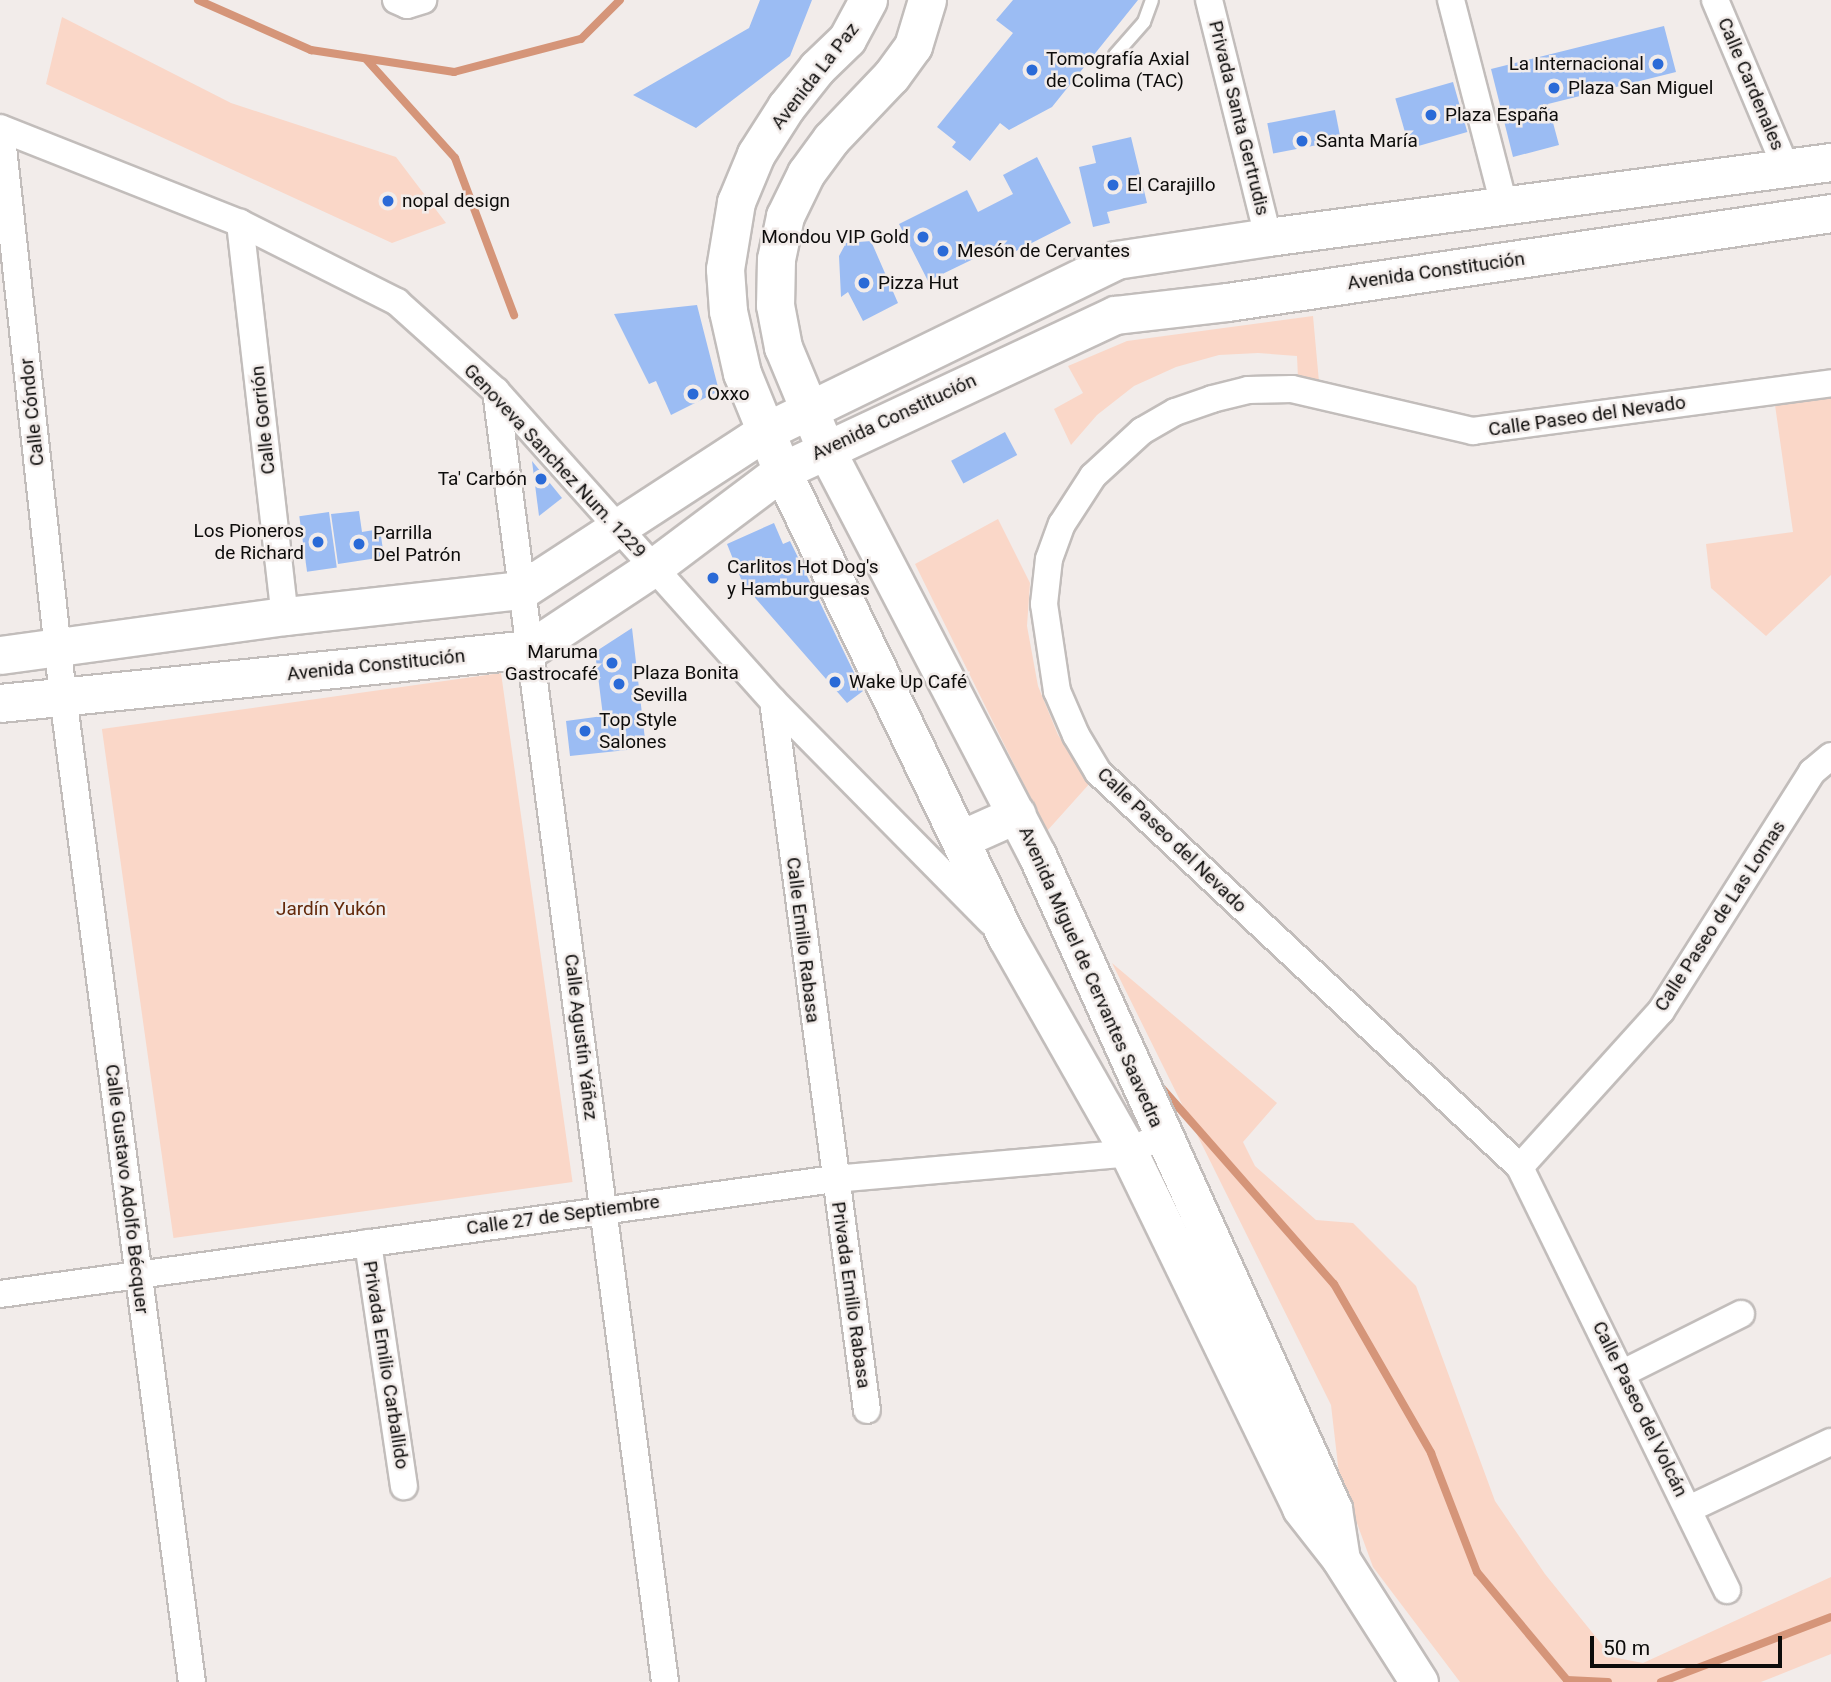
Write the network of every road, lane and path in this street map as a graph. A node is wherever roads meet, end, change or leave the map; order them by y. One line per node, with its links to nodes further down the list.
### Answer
1 (396, 0): 2 (street)
2 (423, 0)
3 (868, 0): 22 (street, Avenida La Paz)
4 (927, 0): 21 (street)
5 (1152, 0): 9 (lane)
6 (1209, 0): 16 (street, Privada Santa Gertrudis)
7 (1451, 0): 13 (street)
8 (1715, 0): 12 (street, Calle Cardenales)
9 (1115, 55)
10 (1, 129): 15 (street, Genoveva Sanchez Num. 1229); 29 (street, Calle Cóndor)
11 (1831, 162): 12 (street)
12 (1786, 168): 13 (street)
13 (1504, 205): 16 (street)
14 (1831, 214): 18 (street, Avenida Constitución)
15 (240, 223): 20 (street, Genoveva Sanchez Num. 1229); 28 (street, Calle Gorrión)
16 (1268, 237): 17 (street)
17 (1216, 245): 18 (street); 21 (street)
18 (1227, 302): 23 (street, Avenida Constitución)
19 (1831, 383): 41 (street, Calle Paseo del Nevado)
20 (496, 391): 25 (street, Genoveva Sanchez Num. 1229); 27 (street, Calle Agustín Yáñez)
21 (806, 410): 22 (street); 23 (street, Avenida Miguel de Cervantes Saavedra)
22 (764, 432): 24 (street, Avenida Miguel de Cervantes Saavedra); 25 (street)
23 (825, 448): 24 (street, Avenida Constitución); 36 (street, Avenida Miguel de Cervantes Saavedra)
24 (782, 471): 26 (street, Avenida Constitución); 37 (street, Avenida Miguel de Cervantes Saavedra)
25 (617, 528): 26 (street, Genoveva Sanchez Num. 1229); 27 (street)
26 (654, 567): 30 (street, Avenida Constitución); 33 (street, Genoveva Sanchez Num. 1229)
27 (522, 590): 28 (street); 30 (street, Calle Agustín Yáñez)
28 (285, 616): 29 (street)
29 (58, 648): 31 (street); 32 (street, Calle Cóndor)
30 (530, 649): 32 (street, Avenida Constitución); 43 (street, Calle Agustín Yáñez)
31 (0, 655)
32 (63, 696): 34 (street, Avenida Constitución); 45 (street, Calle Gustavo Adolfo Bécquer)
33 (773, 701): 38 (street, Genoveva Sanchez Num. 1229); 42 (street, Calle Emilio Rabasa)
34 (0, 703)
35 (1831, 756): 41 (street, Calle Paseo de Las Lomas)
36 (1017, 814): 37 (street); 39 (street, Avenida Miguel de Cervantes Saavedra)
37 (961, 839): 38 (street, Avenida Miguel de Cervantes Saavedra)
38 (1007, 938): 40 (street, Avenida Miguel de Cervantes Saavedra)
39 (1161, 1134): 40 (street); 53 (street, Avenida Miguel de Cervantes Saavedra)
40 (1129, 1153): 42 (street, Calle 27 de Septiembre); 53 (street, Avenida Miguel de Cervantes Saavedra)
41 (1520, 1167): 48 (street, Calle Paseo del Volcán)
42 (834, 1180): 43 (street, Calle 27 de Septiembre); 49 (street, Privada Emilio Rabasa)
43 (603, 1209): 44 (street, Calle 27 de Septiembre); 56 (street, Calle Agustín Yáñez)
44 (368, 1244): 45 (street, Calle 27 de Septiembre); 51 (street, Privada Emilio Carballido)
45 (138, 1276): 46 (street, Calle 27 de Septiembre); 55 (street, Calle Gustavo Adolfo Bécquer)
46 (0, 1294)
47 (1741, 1314): 48 (street)
48 (1623, 1373): 52 (street, Calle Paseo del Volcán)
49 (867, 1410)
50 (1831, 1442): 52 (street, Calle Paseo del Volcán)
51 (404, 1486)
52 (1689, 1509): 54 (street)
53 (1340, 1558): 57 (street, Avenida Miguel de Cervantes Saavedra)
54 (1727, 1590)
55 (192, 1682)
56 (665, 1682)
57 (1419, 1682)

